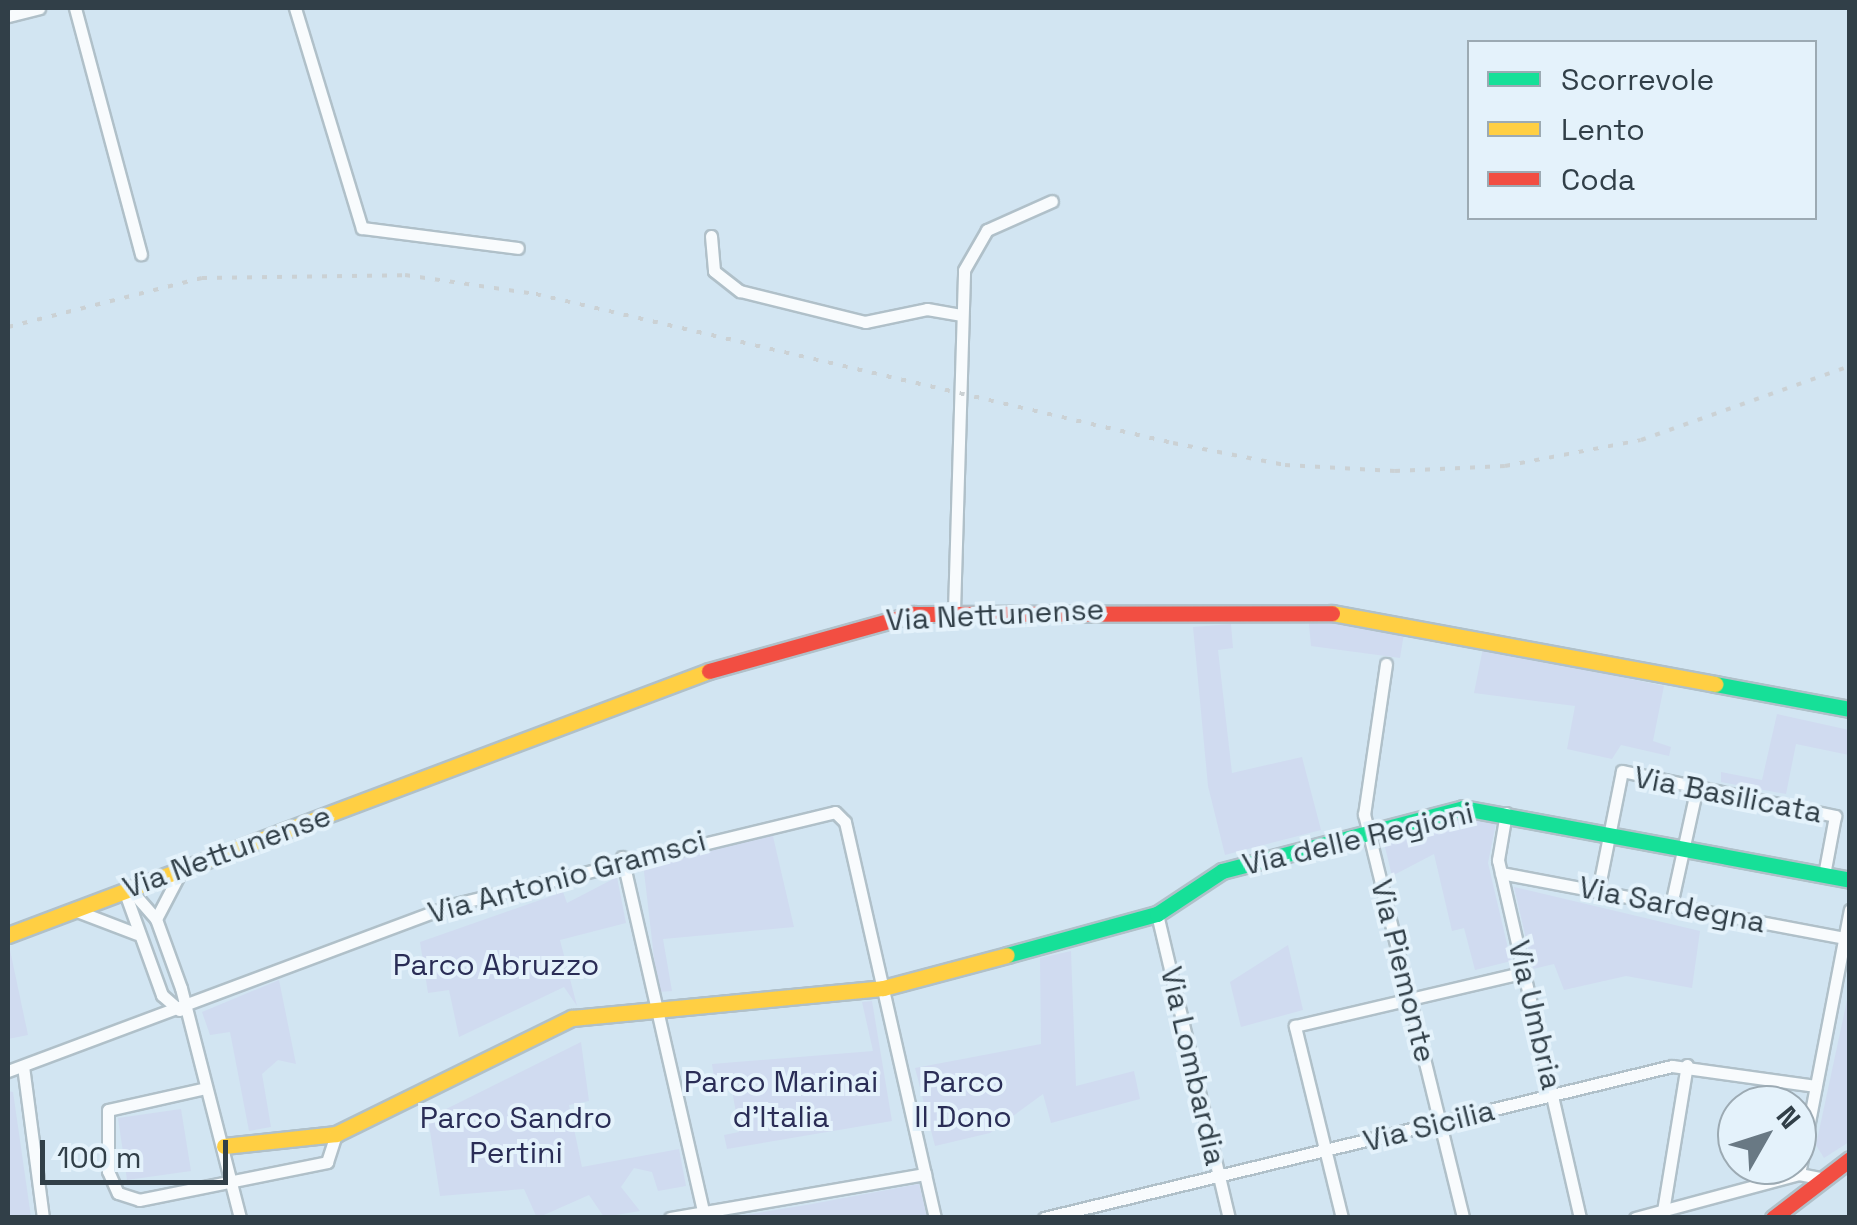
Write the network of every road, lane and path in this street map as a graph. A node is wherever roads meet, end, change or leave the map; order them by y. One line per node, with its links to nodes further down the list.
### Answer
1 (39, 8): 4 (street)
2 (74, 8): 8 (street)
3 (295, 8): 7 (street)
4 (8, 16)
5 (1052, 200): 9 (street)
6 (712, 236): 9 (street)
7 (518, 248)
8 (141, 254)
9 (960, 315): 10 (street)
10 (954, 611): 12 (main road, Via Nettunense); 19 (main road, Via Nettunense)
11 (1386, 664): 15 (street, Via Piemonte)
12 (1850, 710)
13 (1697, 787): 16 (street, Via Basilicata); 17 (street); 21 (street, Via Basilicata)
14 (1506, 813): 15 (main road, Via delle Regioni); 16 (main road, Via delle Regioni); 20 (street, Via Umbria)
15 (1369, 833): 28 (main road, Via delle Regioni); 35 (street, Via Piemonte)
16 (1609, 834): 17 (main road, Via delle Regioni); 24 (street, Via Basilicata)
17 (1683, 849): 21 (main road, Via delle Regioni); 25 (street)
18 (622, 857): 34 (street, Via Antonio Gramsci); 36 (street); 37 (street, Via Antonio Gramsci)
19 (180, 872): 23 (main road, Via Nettunense); 29 (street)
20 (1501, 872): 24 (street, Via Sardegna); 33 (street, Via Umbria)
21 (1824, 875): 22 (main road, Via delle Regioni)
22 (1850, 880)
23 (127, 889): 26 (main road, Via Nettunense); 29 (street); 30 (street)
24 (1598, 891): 25 (street, Via Sardegna)
25 (1672, 905): 32 (street, Via Sardegna)
26 (72, 910): 30 (street); 31 (main road, Via Nettunense)
27 (1850, 910): 32 (street)
28 (1157, 914): 34 (main road, Via delle Regioni); 51 (street, Via Lombardia)
29 (156, 919): 37 (street)
30 (137, 934): 37 (street)
31 (8, 935)
32 (1844, 938): 42 (street)
33 (1525, 972): 35 (street); 44 (street, Via Umbria)
34 (883, 988): 36 (main road, Via delle Regioni); 50 (street)
35 (1411, 999): 45 (street, Via Piemonte); 48 (street)
36 (651, 1007): 46 (main road, Via delle Regioni); 58 (street)
37 (180, 1010): 39 (street, Via Antonio Gramsci); 43 (street)
38 (1688, 1065): 41 (street, Via Sicilia); 44 (street, Via Sicilia); 57 (street)
39 (23, 1066): 40 (street, Via Antonio Gramsci); 59 (street)
40 (8, 1071)
41 (1810, 1085)
42 (1816, 1085)
43 (206, 1088): 47 (street); 54 (street)
44 (1554, 1095): 45 (street, Via Sicilia); 67 (street, Via Umbria)
45 (1440, 1123): 48 (street, Via Sicilia); 66 (street, Via Piemonte)
46 (336, 1134): 47 (main road); 54 (street)
47 (224, 1146): 54 (street)
48 (1326, 1152): 51 (street, Via Sicilia); 65 (street)
49 (1850, 1160): 53 (main road)
50 (925, 1174): 58 (street); 62 (street)
51 (1219, 1176): 63 (street, Via Sicilia); 64 (street, Via Lombardia)
52 (1817, 1178): 53 (street)
53 (1824, 1179): 56 (main road)
54 (232, 1181): 60 (street)
55 (1759, 1185): 57 (street)
56 (1791, 1203): 69 (main road); 70 (street)
57 (1663, 1211): 68 (street)
58 (702, 1212): 61 (street)
59 (42, 1218)
60 (240, 1218)
61 (670, 1218)
62 (935, 1218)
63 (1044, 1218)
64 (1229, 1218)
65 (1342, 1218)
66 (1463, 1218)
67 (1580, 1218)
68 (1635, 1218)
69 (1773, 1218)
70 (1802, 1218)

